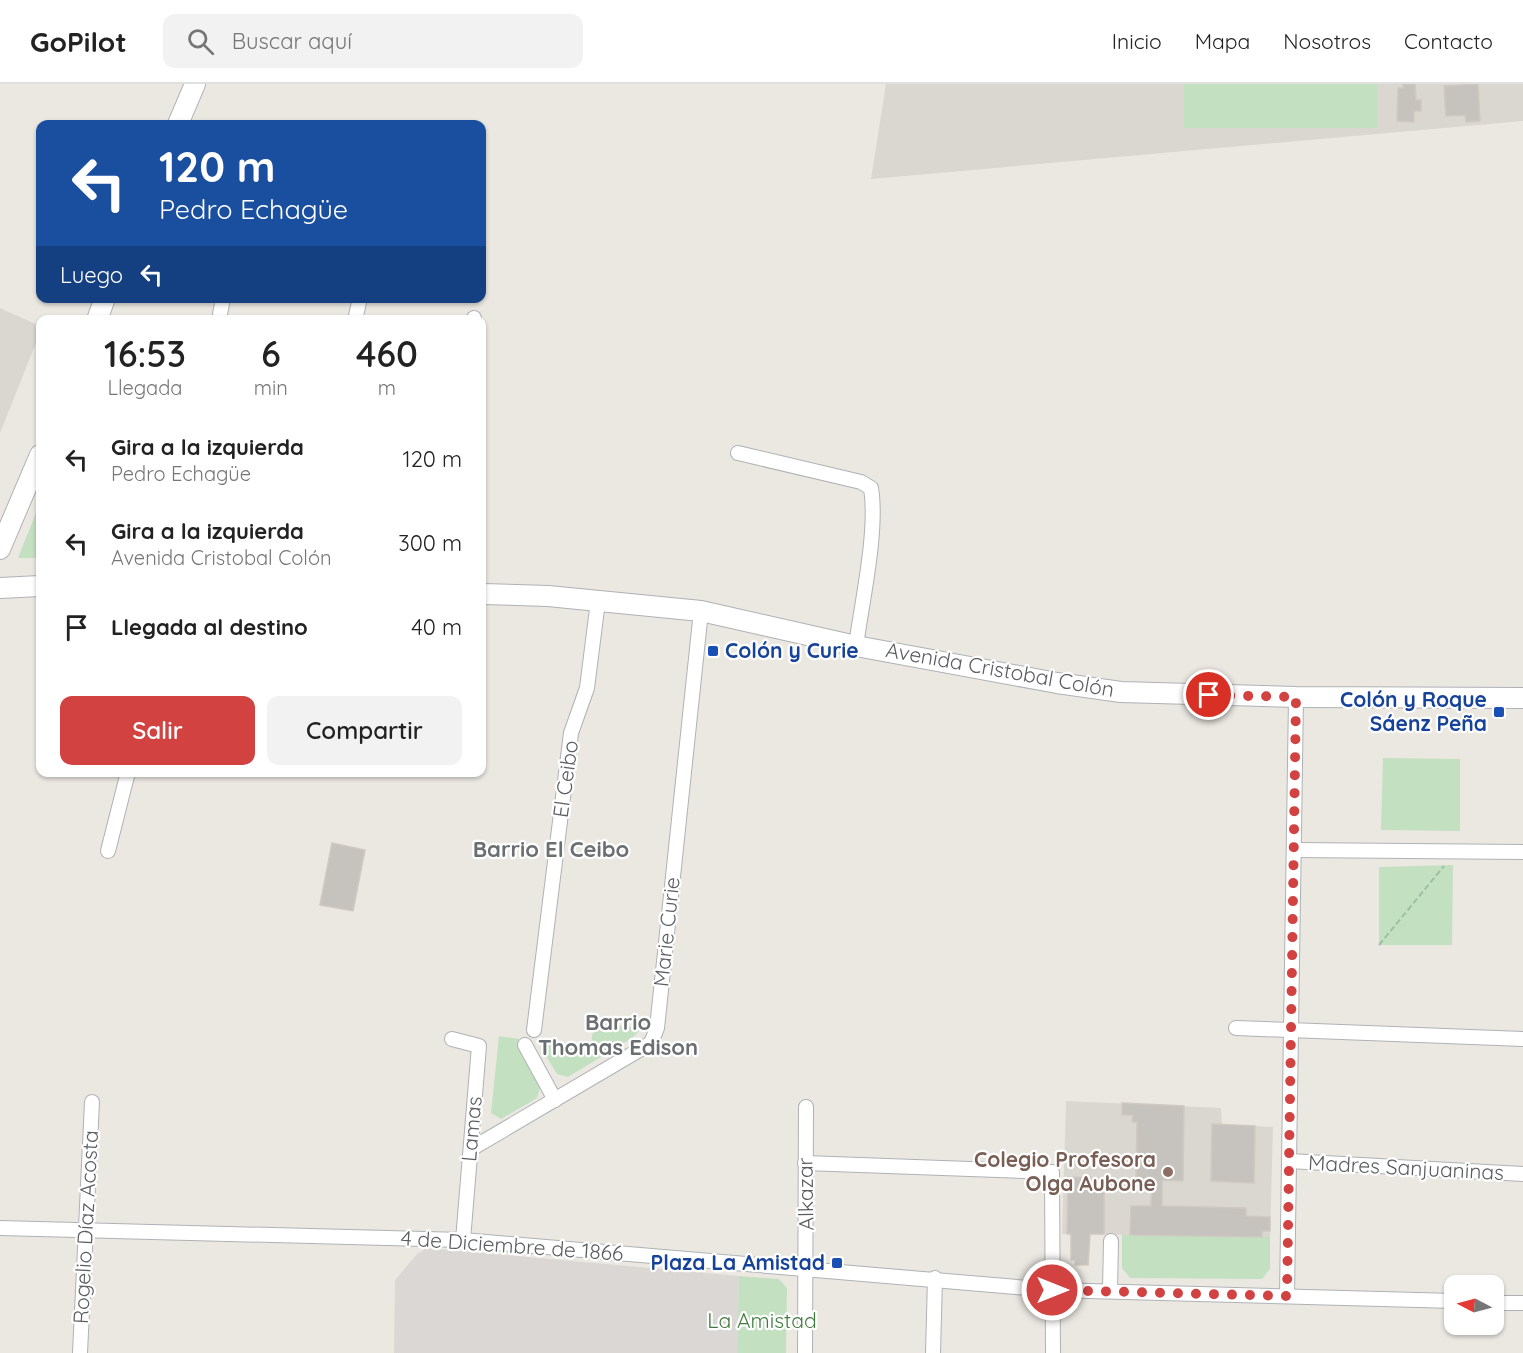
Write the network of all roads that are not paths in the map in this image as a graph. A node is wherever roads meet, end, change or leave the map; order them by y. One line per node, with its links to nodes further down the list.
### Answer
1 (195, 84): 2 (main road)
2 (180, 120)
3 (738, 453): 11 (street)
4 (36, 464): 5 (main road)
5 (0, 549)
6 (36, 586): 7 (main road)
7 (0, 588)
8 (486, 594): 9 (main road, Avenida Cristobal Colón)
9 (598, 601): 10 (main road, Avenida Cristobal Colón); 19 (street, El Ceibo)
10 (701, 611): 11 (main road, Avenida Cristobal Colón); 24 (street, Marie Curie)
11 (856, 645): 12 (main road, Avenida Cristobal Colón)
12 (1296, 697): 13 (main road, Avenida Cristobal Colón); 15 (street)
13 (1523, 698)
14 (127, 777): 16 (street)
15 (1294, 850): 17 (street); 20 (street)
16 (108, 851)
17 (1523, 852)
18 (1236, 1028): 20 (street)
19 (534, 1030)
20 (1291, 1031): 22 (street); 28 (street)
21 (452, 1039): 27 (street, Lamas)
22 (1523, 1039)
23 (525, 1045): 24 (street)
24 (555, 1100): 27 (street, Marie Curie)
25 (92, 1102): 32 (street, Rogelio Díaz Acosta)
26 (806, 1107): 29 (street, Alkazar)
27 (471, 1149): 33 (street, Lamas)
28 (1289, 1161): 30 (street, Madres Sanjuaninas); 39 (street)
29 (805, 1162): 35 (street, Alkazar); 37 (street)
30 (1523, 1174)
31 (0, 1228): 32 (street, 4 de Diciembre de 1866)
32 (87, 1232): 33 (street, 4 de Diciembre de 1866); 43 (street, Rogelio Díaz Acosta)
33 (463, 1240): 35 (street, 4 de Diciembre de 1866)
34 (1111, 1241): 38 (street)
35 (807, 1268): 36 (street, 4 de Diciembre de 1866); 44 (street, Alkazar)
36 (935, 1278): 37 (street, 4 de Diciembre de 1866); 45 (street)
37 (1052, 1290): 38 (street, 4 de Diciembre de 1866); 46 (street)
38 (1110, 1290): 39 (street, 4 de Diciembre de 1866)
39 (1287, 1296): 40 (street, 4 de Diciembre de 1866)
40 (1444, 1301)
41 (1504, 1303): 42 (street)
42 (1523, 1304)
43 (80, 1353)
44 (805, 1353)
45 (933, 1353)
46 (1053, 1353)

